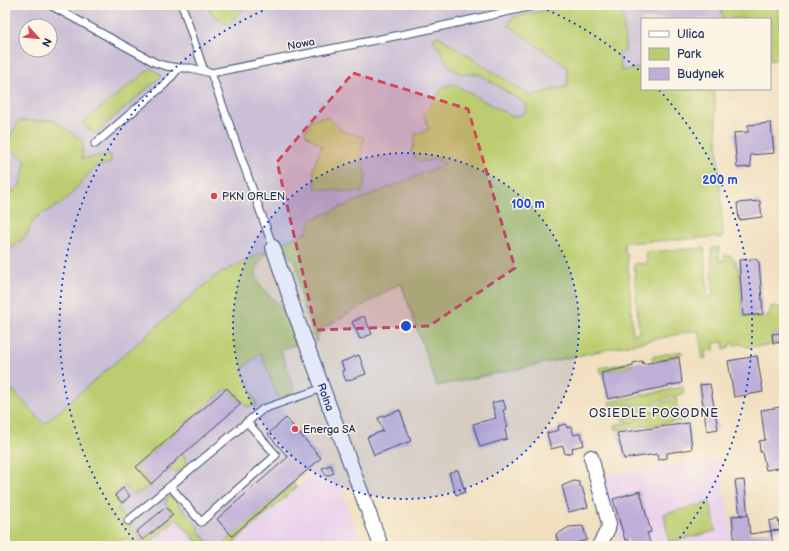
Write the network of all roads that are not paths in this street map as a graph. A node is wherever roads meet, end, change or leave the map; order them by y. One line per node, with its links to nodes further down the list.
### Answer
1 (50, 5): 4 (lane, Nowa)
2 (182, 5): 5 (lane)
3 (537, 5): 5 (lane, Nowa)
4 (179, 68): 5 (lane, Nowa); 6 (lane)
5 (208, 72): 7 (lane)
6 (95, 144)
7 (273, 247): 8 (street, Rolna)
8 (323, 388): 9 (lane); 13 (street, Rolna)
9 (247, 422): 11 (lane); 11 (lane)
10 (591, 457): 14 (street)
11 (170, 486): 12 (lane)
12 (128, 521)
13 (381, 546)
14 (599, 546)

